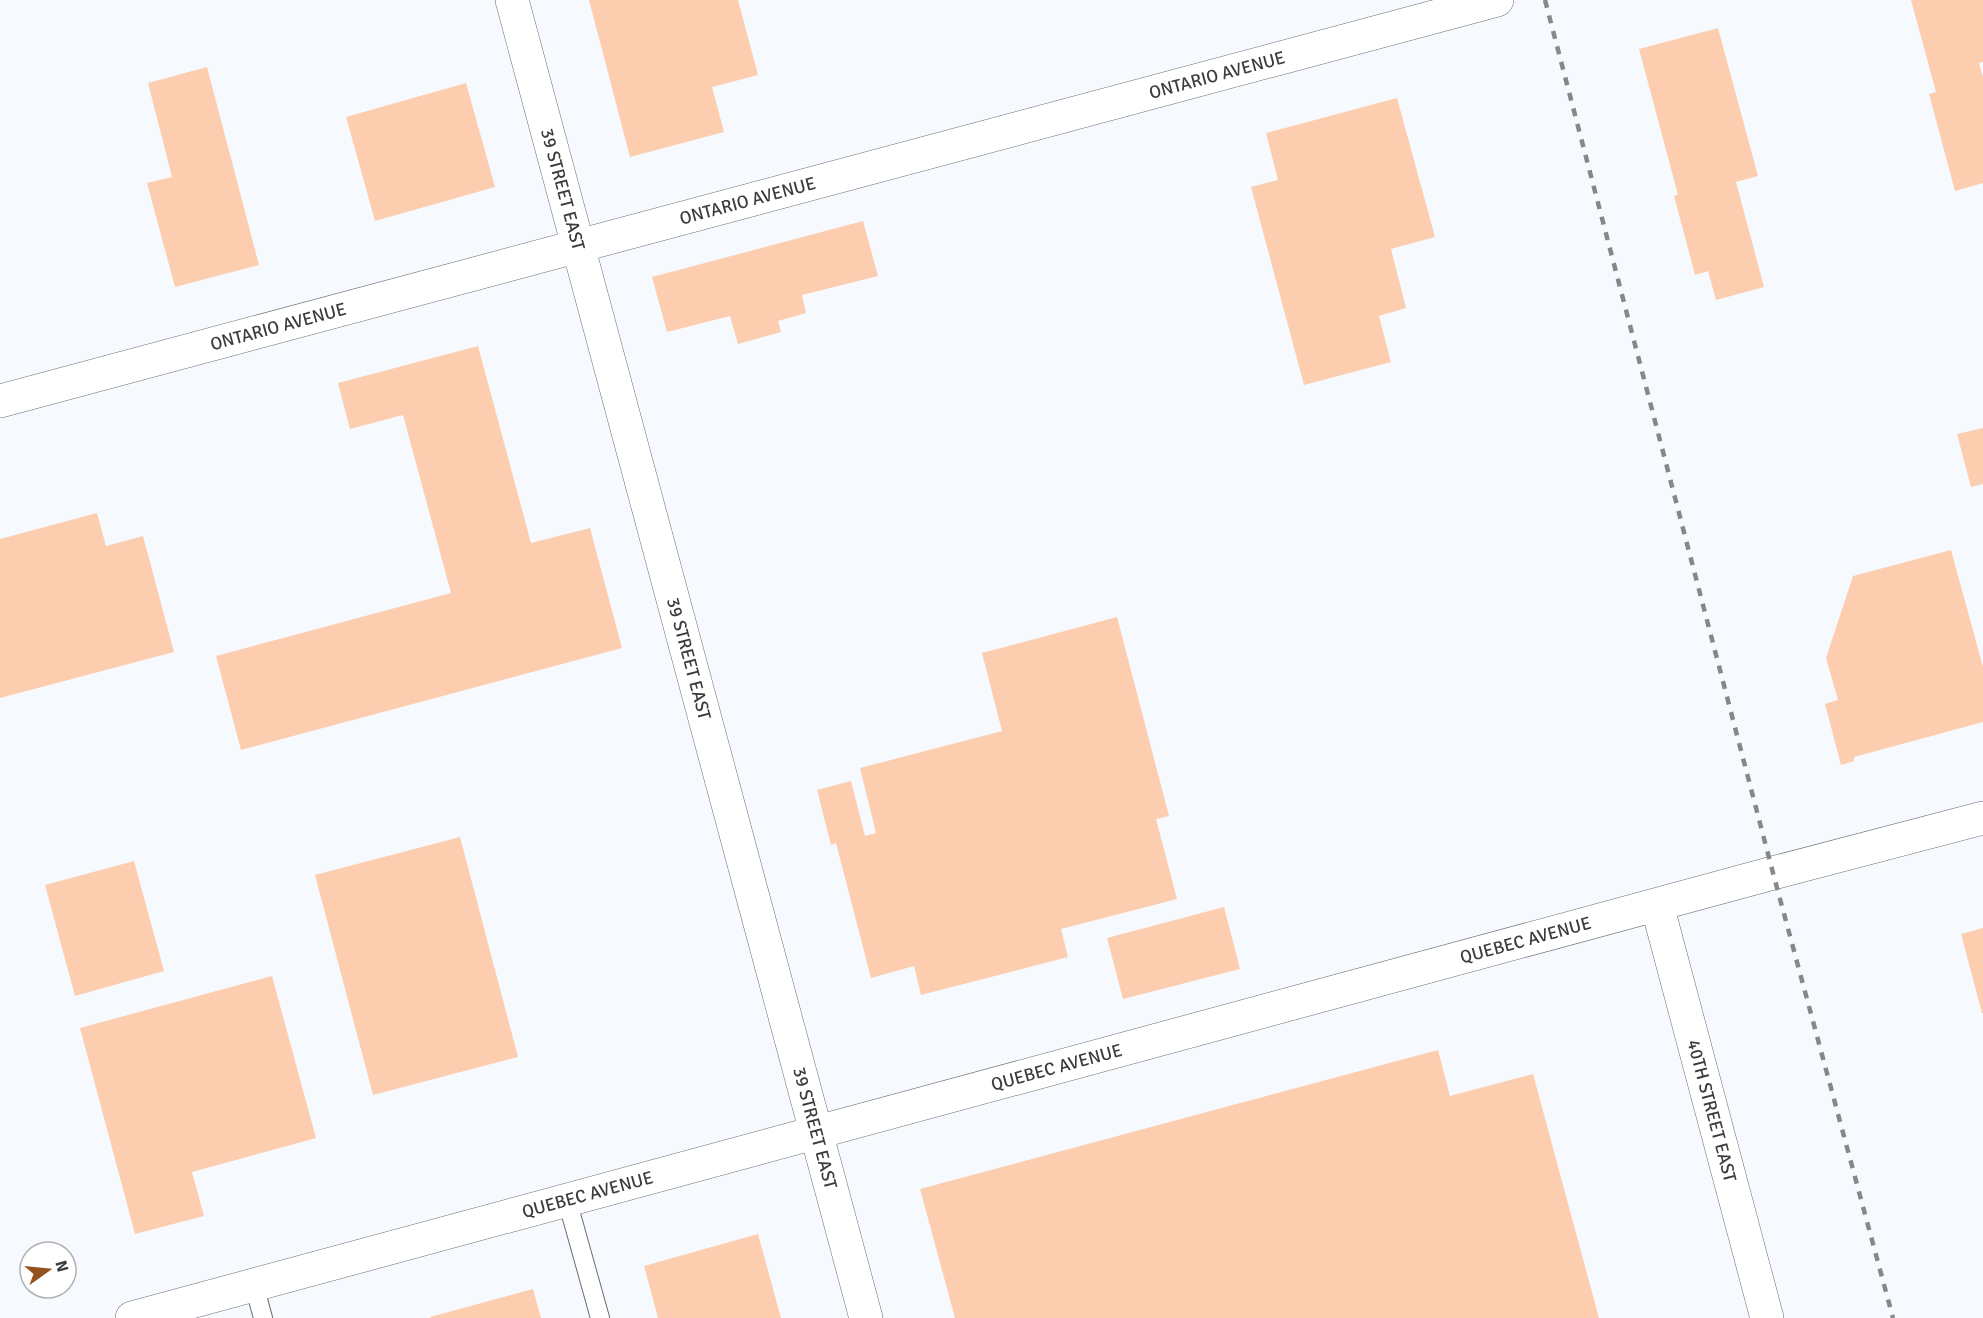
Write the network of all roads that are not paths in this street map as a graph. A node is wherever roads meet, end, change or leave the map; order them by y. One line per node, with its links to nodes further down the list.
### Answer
1 (512, 0): 4 (street, 39 STREET EAST)
2 (1497, 0): 3 (street, ONTARIO AVENUE)
3 (1422, 10): 4 (street, ONTARIO AVENUE)
4 (578, 246): 5 (street, ONTARIO AVENUE); 8 (street, 39 STREET EAST)
5 (0, 401)
6 (1983, 818): 7 (street, QUEBEC AVENUE)
7 (1657, 904): 8 (street, QUEBEC AVENUE); 15 (street, 40TH STREET EAST)
8 (816, 1133): 9 (street, QUEBEC AVENUE); 14 (street, 39 STREET EAST)
9 (567, 1200): 10 (street, QUEBEC AVENUE); 13 (lane)
10 (254, 1285): 11 (street, QUEBEC AVENUE); 12 (lane)
11 (132, 1318)
12 (263, 1318)
13 (600, 1318)
14 (866, 1318)
15 (1767, 1318)

